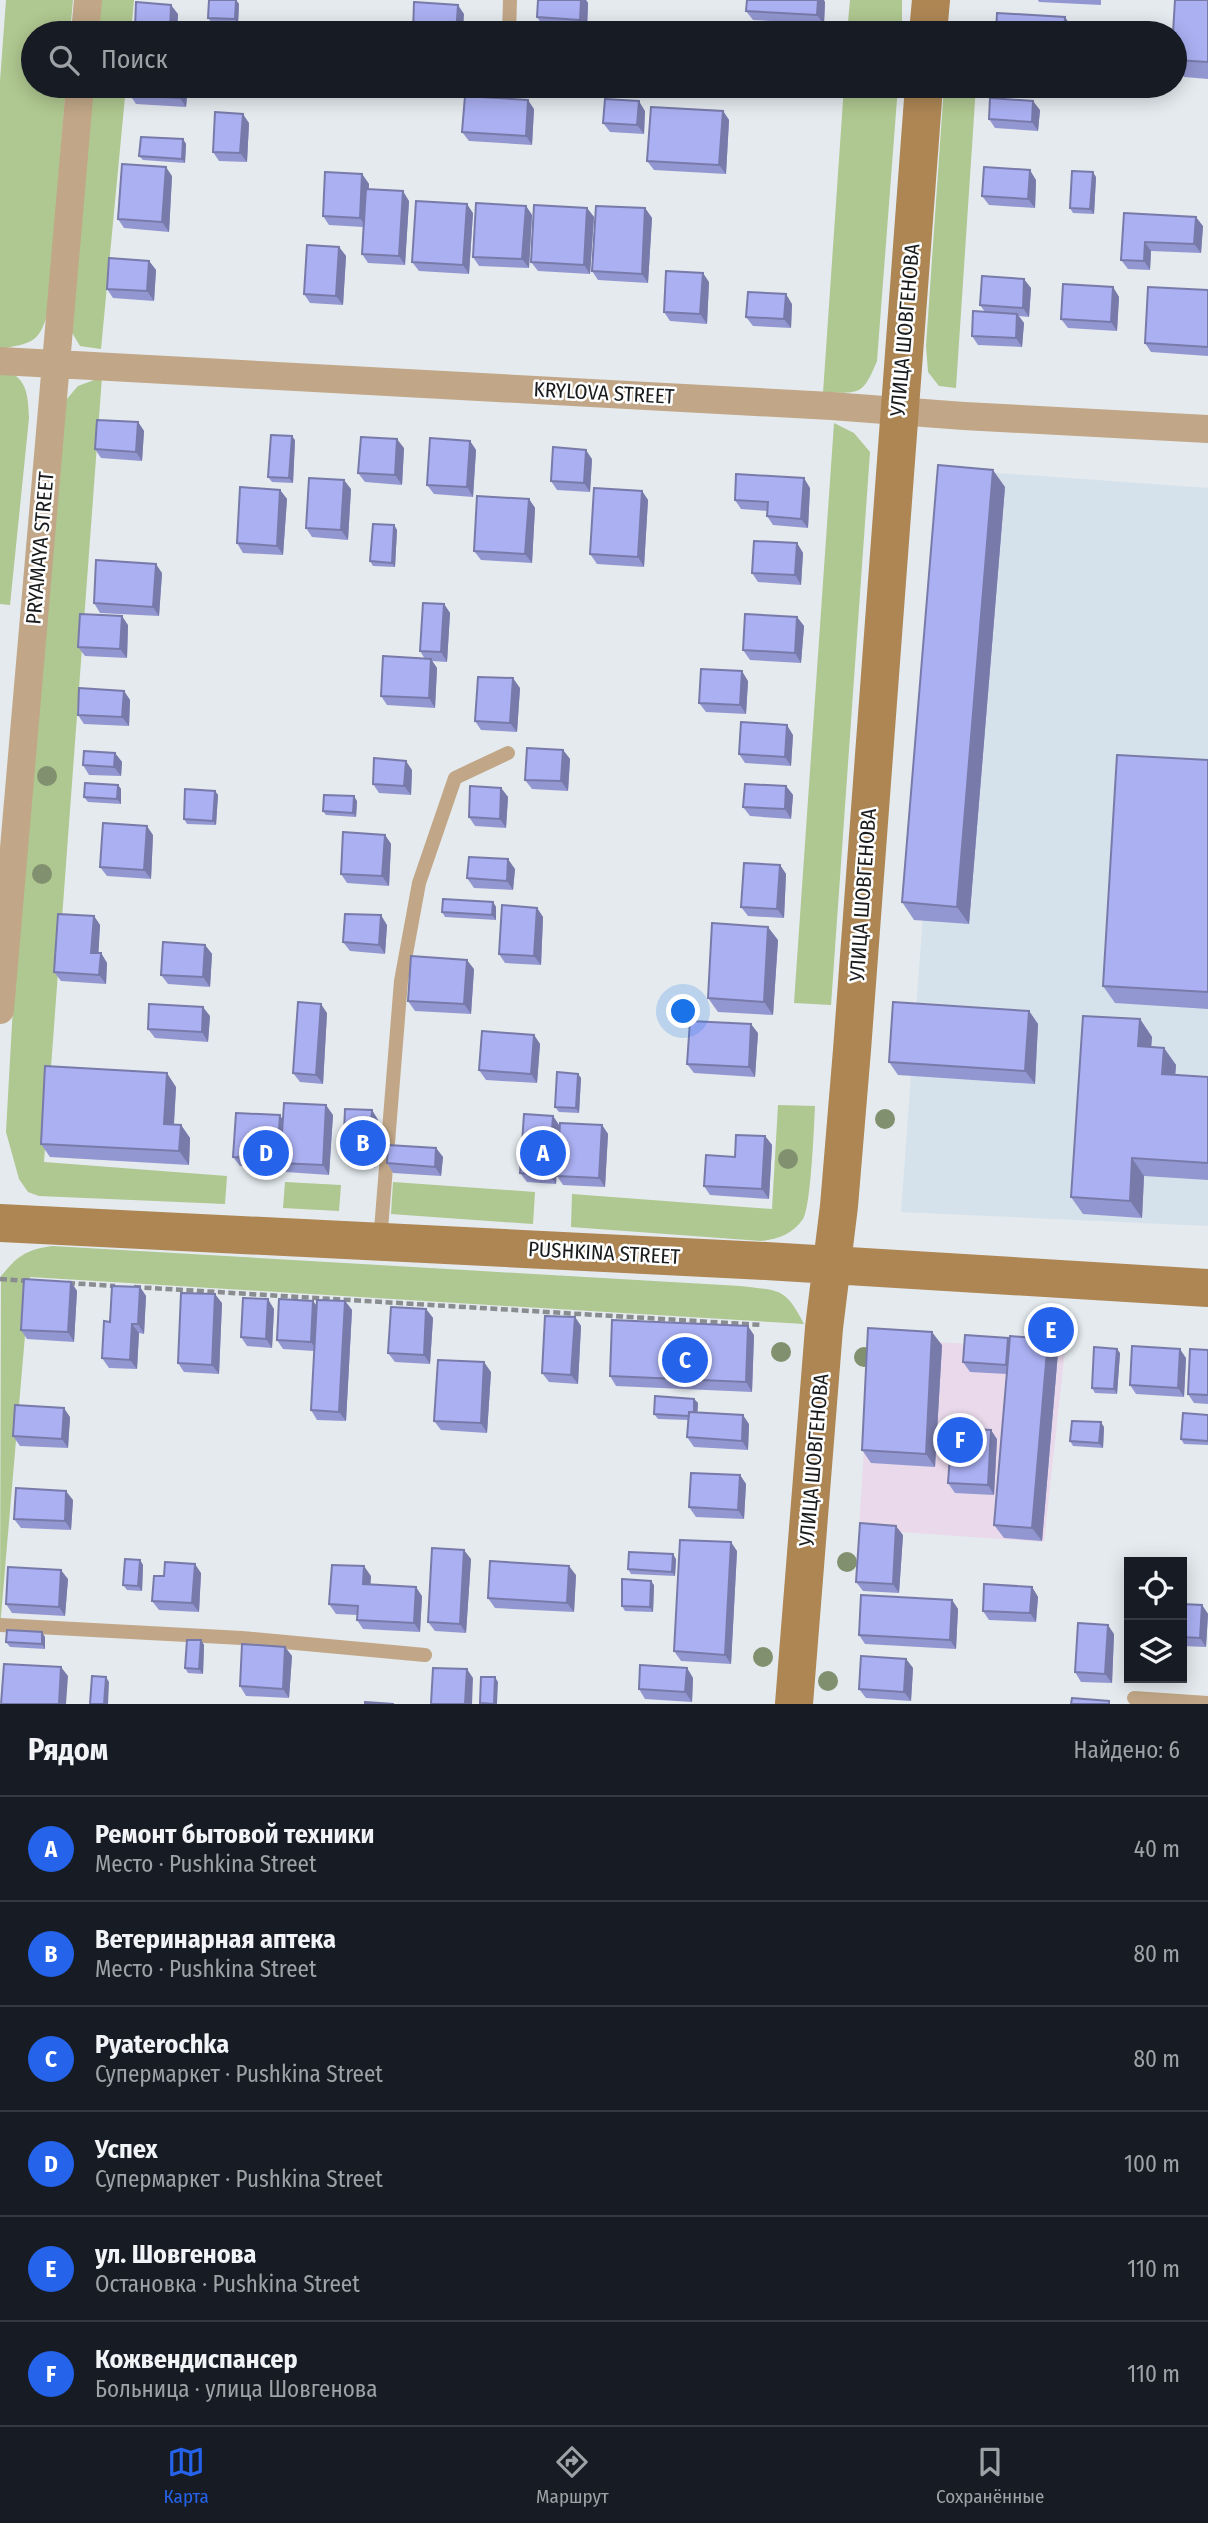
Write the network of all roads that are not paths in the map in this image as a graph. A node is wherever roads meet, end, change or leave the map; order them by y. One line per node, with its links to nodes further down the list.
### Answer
1 (88, 0): 4 (street)
2 (510, 0): 5 (lane)
3 (931, 0): 6 (main road)
4 (86, 21)
5 (509, 21)
6 (929, 21)
7 (79, 98): 10 (street, PRYAMAYA STREET)
8 (923, 98): 11 (main road, УЛИЦА ШОВГЕНОВА)
9 (0, 361): 10 (street, KRYLOVA STREET)
10 (56, 363): 11 (street, KRYLOVA STREET); 14 (street, PRYAMAYA STREET)
11 (899, 411): 12 (street, KRYLOVA STREET); 17 (main road, УЛИЦА ШОВГЕНОВА)
12 (1208, 429)
13 (508, 753): 16 (lane)
14 (0, 1010)
15 (0, 1223): 16 (main road, PUSHKINA STREET)
16 (380, 1242): 17 (main road, PUSHKINA STREET)
17 (831, 1266): 18 (main road, PUSHKINA STREET); 23 (main road, УЛИЦА ШОВГЕНОВА)
18 (1208, 1288)
19 (0, 1625): 20 (lane)
20 (425, 1655)
21 (1134, 1698): 22 (lane)
22 (1208, 1703)
23 (794, 1704)

